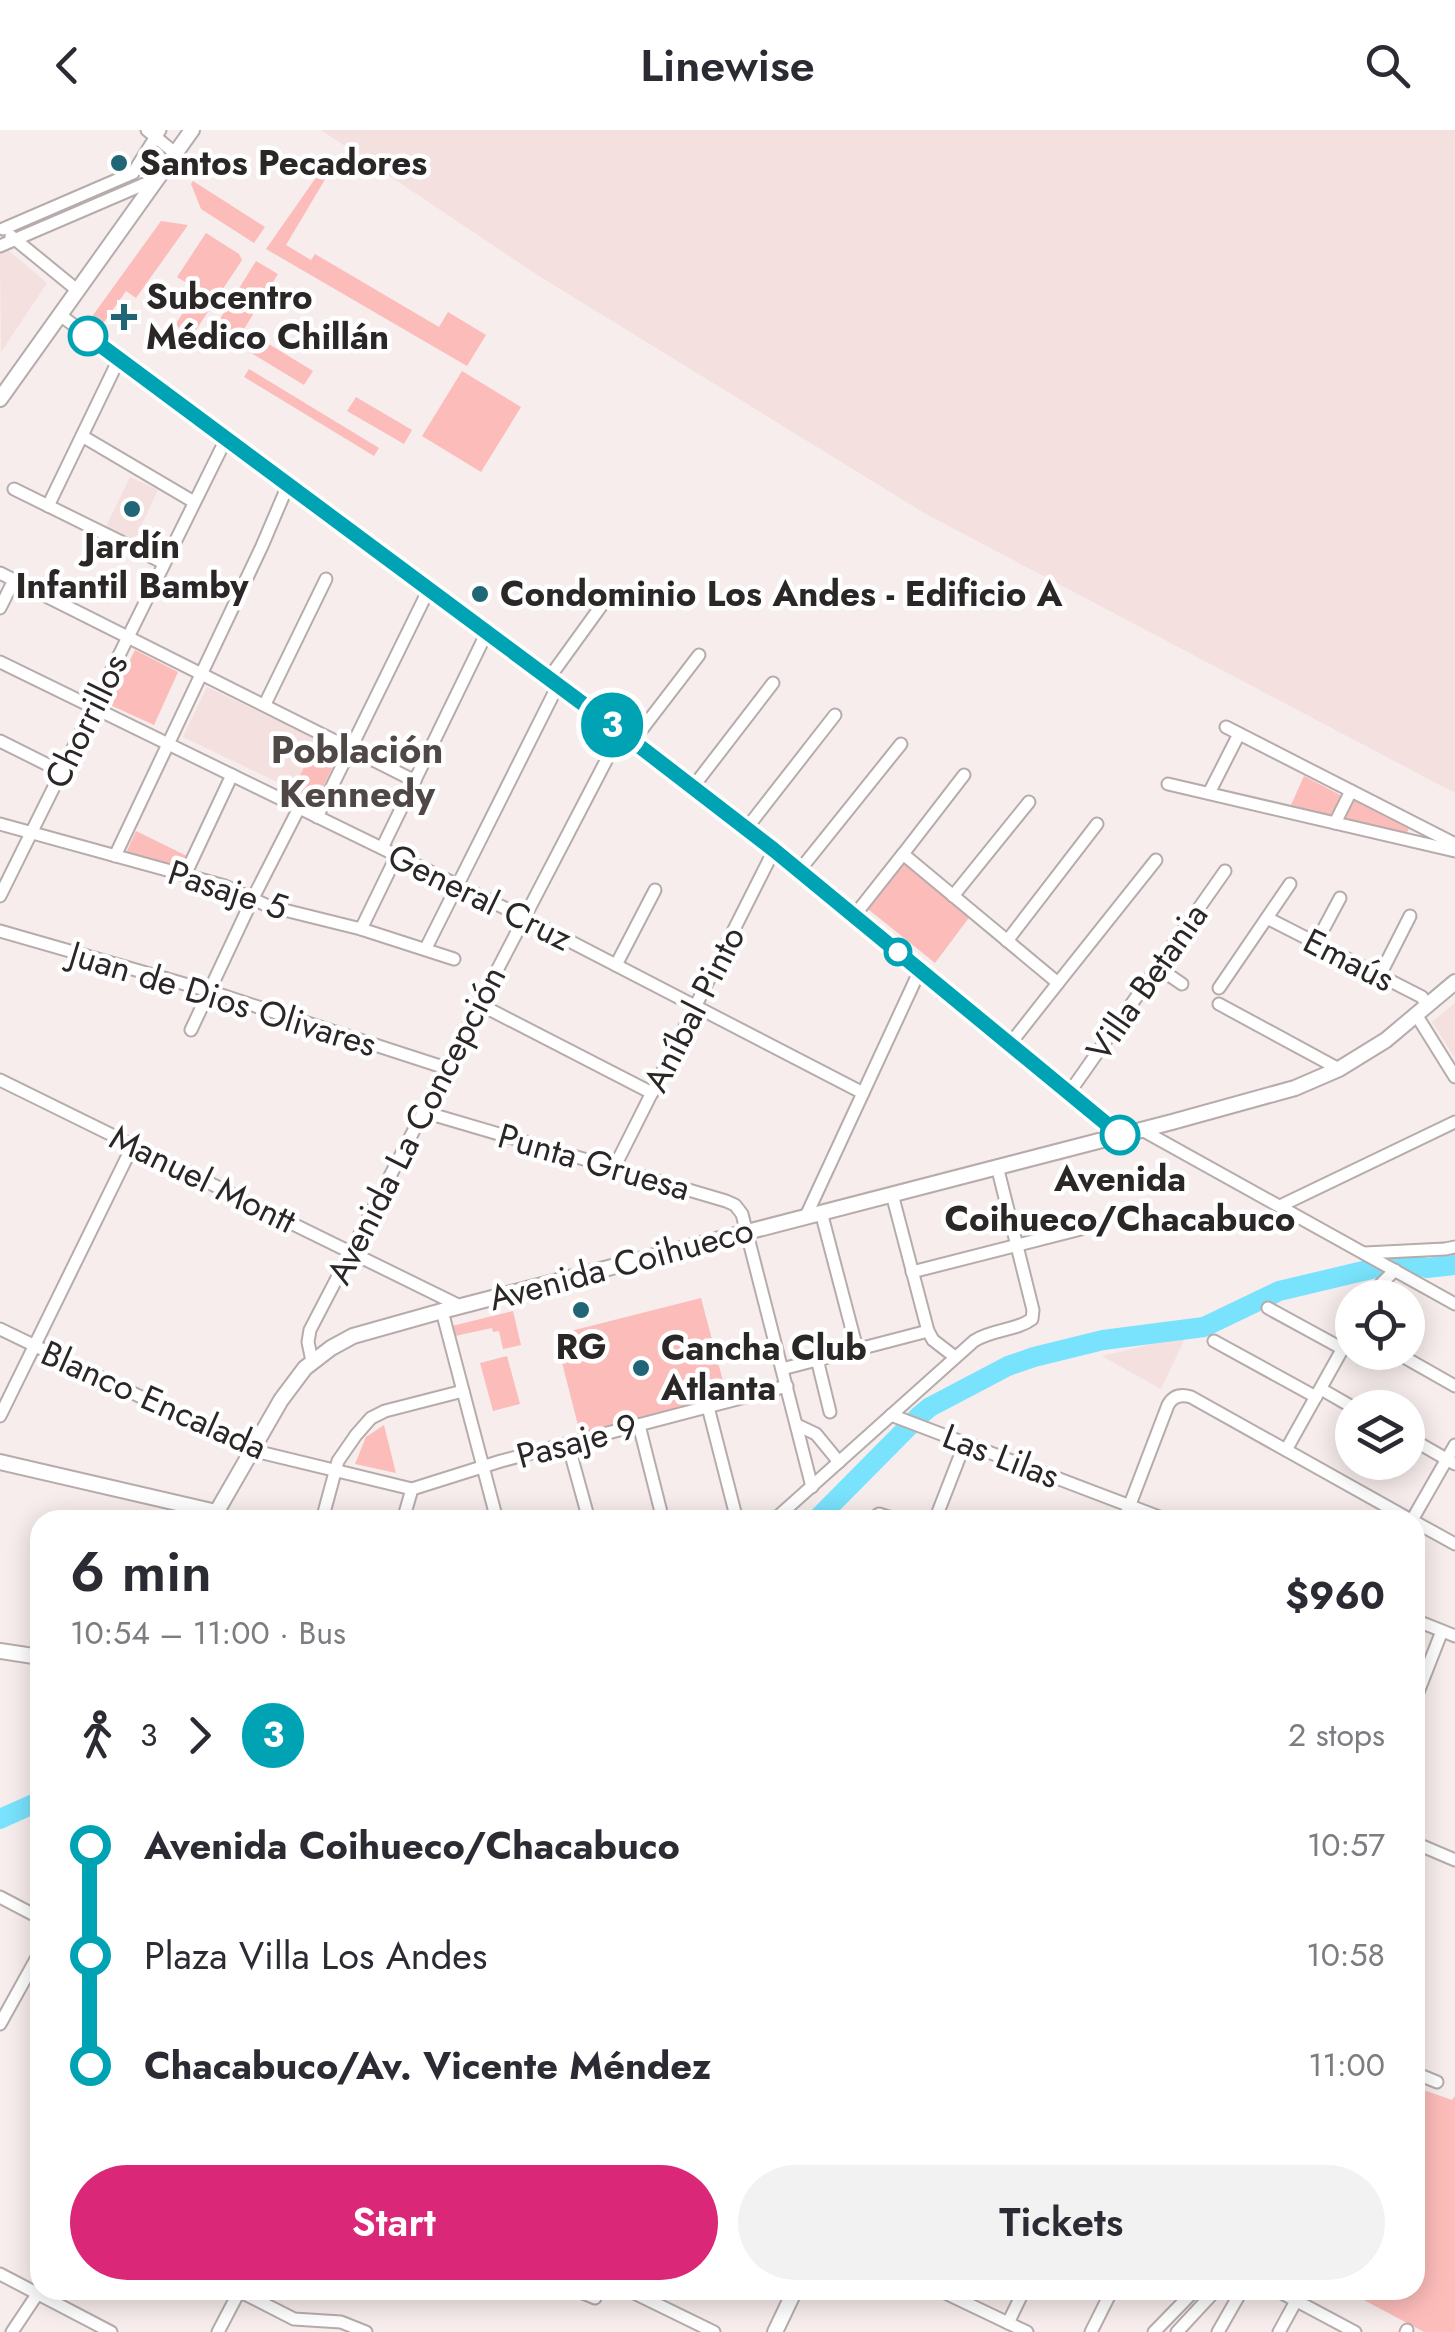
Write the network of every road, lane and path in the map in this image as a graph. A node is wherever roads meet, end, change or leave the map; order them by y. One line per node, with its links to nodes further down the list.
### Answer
1 (192, 130): 3 (main road)
2 (154, 132): 3 (street); 5 (street)
3 (176, 152): 4 (main road)
4 (156, 179): 6 (street); 8 (main road)
5 (2, 228): 6 (street)
6 (15, 239): 7 (street); 8 (street)
7 (0, 246)
8 (77, 290): 9 (main road)
9 (60, 315): 10 (street); 11 (main road)
10 (120, 360): 12 (street); 13 (street)
11 (0, 399)
12 (82, 436): 16 (street); 17 (street)
13 (226, 439): 14 (street); 16 (street, Chorrillos)
14 (288, 485): 22 (street); 29 (street)
15 (14, 489): 17 (street)
16 (194, 502): 18 (street, Chorrillos)
17 (48, 506): 18 (street)
18 (164, 564): 26 (street, Chorrillos)
19 (0, 573): 21 (street)
20 (326, 579): 32 (street)
21 (14, 580): 24 (street); 26 (street)
22 (428, 589): 25 (street); 42 (street)
23 (604, 602): 30 (street)
24 (0, 608)
25 (487, 632): 30 (street); 46 (street)
26 (128, 636): 29 (street); 33 (street, Chorrillos)
27 (699, 655): 39 (street)
28 (0, 662): 33 (street, General Cruz)
29 (202, 672): 32 (street); 40 (street)
30 (553, 682): 36 (street); 70 (street)
31 (773, 684): 48 (street)
32 (264, 704): 42 (street)
33 (93, 708): 40 (street, General Cruz); 43 (street, Chorrillos)
34 (835, 715): 57 (street)
35 (1226, 727): 37 (street)
36 (621, 732): 39 (street); 78 (street, Avenida La Concepción)
37 (1239, 734): 49 (street); 50 (street)
38 (0, 740): 43 (street)
39 (633, 741): 48 (street)
40 (168, 744): 44 (street, General Cruz); 64 (street)
41 (901, 744): 66 (street)
42 (351, 748): 46 (street); 53 (street)
43 (62, 772): 58 (street, Chorrillos)
44 (232, 775): 52 (street, General Cruz); 68 (street)
45 (964, 775): 62 (street)
46 (415, 780): 59 (street)
47 (1168, 784): 50 (street)
48 (692, 787): 57 (street)
49 (1352, 791): 54 (street); 60 (street)
50 (1209, 793): 54 (street)
51 (1029, 802): 73 (street)
52 (299, 808): 53 (street, General Cruz); 75 (street)
53 (317, 817): 59 (street, General Cruz)
54 (1336, 823): 60 (street)
55 (0, 824): 58 (street, Pasaje 5)
56 (1097, 824): 82 (street)
57 (746, 828): 61 (street)
58 (32, 832): 64 (street, Pasaje 5); 72 (street, Chorrillos)
59 (382, 848): 63 (street, General Cruz)
60 (1455, 848)
61 (774, 850): 66 (street); 97 (street, Aníbal Pinto)
62 (902, 854): 73 (street); 76 (street)
63 (397, 855): 70 (street, General Cruz); 80 (street)
64 (115, 856): 68 (street, Pasaje 5)
65 (1156, 860): 91 (street)
66 (800, 871): 76 (street)
67 (1225, 871): 87 (street, Villa Betania)
68 (185, 875): 75 (street, Pasaje 5)
69 (1290, 884): 79 (street)
70 (457, 885): 78 (street, General Cruz); 84 (street)
71 (654, 890): 86 (street)
72 (0, 896)
73 (953, 896): 82 (street)
74 (1340, 898): 83 (street)
75 (252, 900): 80 (street, Pasaje 5); 94 (street)
76 (854, 916): 88 (street)
77 (1410, 916): 89 (street)
78 (523, 917): 86 (street, General Cruz); 95 (street, Avenida La Concepción)
79 (1267, 918): 83 (street, Emaús); 93 (street)
80 (361, 929): 84 (street, Pasaje 5)
81 (0, 931): 94 (street, Juan de Dios Olivares)
82 (1006, 940): 91 (street)
83 (1316, 943): 89 (street, Emaús)
84 (426, 948): 85 (street, Pasaje 5)
85 (454, 959)
86 (616, 965): 97 (street, General Cruz)
87 (1157, 967): 92 (street); 107 (street, Villa Betania)
88 (920, 970): 100 (street); 106 (street)
89 (1380, 975): 98 (street, Emaús)
90 (1455, 982): 98 (main road, Avenida Coihueco)
91 (1058, 984): 100 (street)
92 (1182, 984)
93 (1219, 988)
94 (209, 991): 99 (street); 101 (street, Juan de Dios Olivares)
95 (479, 1004): 101 (street, Avenida La Concepción); 105 (street)
96 (1219, 1004): 102 (street)
97 (696, 1006): 105 (street, Aníbal Pinto); 106 (street, General Cruz)
98 (1422, 1011): 102 (main road, Avenida Coihueco); 103 (street)
99 (190, 1030)
100 (1010, 1044): 107 (street)
101 (446, 1068): 108 (street, Avenida La Concepción)
102 (1339, 1069): 110 (main road, Avenida Coihueco)
103 (1455, 1076)
104 (0, 1080): 112 (street, Manuel Montt)
105 (652, 1093): 114 (street, Aníbal Pinto)
106 (863, 1093): 118 (street)
107 (1069, 1093): 111 (street)
108 (424, 1112): 114 (street, Punta Gruesa); 123 (street, Avenida La Concepción)
109 (1455, 1122): 116 (street)
110 (1142, 1130): 111 (main road, Avenida Coihueco); 116 (street)
111 (1120, 1135): 113 (main road, Avenida Coihueco)
112 (133, 1144): 123 (street, Manuel Montt); 136 (street)
113 (996, 1166): 115 (main road, Avenida Coihueco); 121 (street)
114 (614, 1168): 120 (street, Punta Gruesa)
115 (892, 1194): 117 (main road, Avenida Coihueco); 126 (street)
116 (1280, 1206): 124 (street)
117 (821, 1212): 118 (main road, Avenida Coihueco); 137 (street)
118 (806, 1216): 120 (main road, Avenida Coihueco)
119 (1081, 1229): 121 (street)
120 (746, 1232): 129 (main road, Avenida Coihueco); 142 (street)
121 (1016, 1245): 126 (street); 138 (street)
122 (1455, 1247): 124 (street)
123 (350, 1251): 129 (street, Manuel Montt); 140 (street, Avenida La Concepción)
124 (1369, 1256): 125 (street)
125 (1392, 1268): 127 (street); 128 (street)
126 (912, 1272): 133 (street)
127 (1383, 1280)
128 (1455, 1304)
129 (460, 1306): 131 (main road, Avenida Coihueco)
130 (1268, 1308): 135 (street)
131 (442, 1311): 140 (main road, Avenida Coihueco); 146 (street)
132 (0, 1330): 136 (street, Blanco Encalada)
133 (928, 1331): 137 (street); 138 (street)
134 (1214, 1341): 147 (street)
135 (1335, 1345)
136 (34, 1346): 151 (street); 159 (street, Blanco Encalada)
137 (857, 1349): 139 (street)
138 (955, 1358): 152 (street)
139 (817, 1360): 142 (street); 150 (street)
140 (312, 1361): 159 (main road, Avenida Coihueco)
141 (1335, 1363): 147 (street)
142 (782, 1368): 144 (street)
143 (1425, 1369): 145 (street)
144 (787, 1386): 149 (street, Pasaje 9); 154 (street)
145 (1455, 1386)
146 (463, 1391): 164 (street); 165 (street)
147 (1318, 1393): 148 (street); 160 (street)
148 (1335, 1400)
149 (708, 1407): 153 (street, Pasaje 9); 176 (street)
150 (830, 1412)
151 (0, 1416)
152 (898, 1417): 155 (street, Las Lilas); 163 (street)
153 (638, 1425): 156 (street, Pasaje 9); 175 (street)
154 (797, 1425): 163 (street); 166 (street)
155 (965, 1443): 168 (street, Las Lilas); 178 (street)
156 (568, 1444): 164 (street, Pasaje 9); 174 (street)
157 (1455, 1445): 161 (street)
158 (1425, 1446): 161 (street)
159 (251, 1450): 165 (street, Blanco Encalada); 170 (main road, Avenida Coihueco)
160 (1286, 1450): 168 (street); 181 (street)
161 (1451, 1461): 182 (street)
162 (0, 1462): 169 (main road)
163 (839, 1462): 166 (street)
164 (484, 1468): 167 (street); 173 (street)
165 (334, 1469): 167 (street, Blanco Encalada); 171 (street)
166 (812, 1487): 177 (street)
167 (412, 1489): 172 (street)
168 (1130, 1505): 179 (street); 180 (street, Las Lilas)
169 (190, 1510)
170 (217, 1510)
171 (324, 1510)
172 (406, 1510)
173 (494, 1510)
174 (585, 1510)
175 (660, 1510)
176 (734, 1510)
177 (786, 1510)
178 (940, 1510)
179 (1128, 1510)
180 (1142, 1510)
181 (1393, 1510)
182 (1420, 1510)
183 (1425, 1528): 184 (street)
184 (1455, 1544)
185 (1425, 1624): 186 (street)
186 (1442, 1630): 187 (street); 190 (street)
187 (1455, 1636)
188 (0, 1650): 189 (main road)
189 (30, 1655)
190 (1425, 1674)
191 (1425, 1848): 192 (street)
192 (1455, 1860)
193 (0, 1898): 194 (street)
194 (30, 1913)
195 (30, 1970): 196 (street)
196 (0, 2024)
197 (1425, 2078): 198 (street)
198 (1437, 2082)
199 (0, 2274): 200 (street)
200 (30, 2287)
201 (33, 2300): 217 (street)
202 (55, 2300): 218 (street)
203 (235, 2300): 219 (street)
204 (254, 2300): 215 (street)
205 (648, 2300): 221 (street)
206 (786, 2300): 222 (main road)
207 (960, 2300): 214 (street)
208 (1019, 2300): 214 (street)
209 (1107, 2300): 224 (street)
210 (1185, 2300): 225 (street)
211 (1206, 2300): 226 (street)
212 (1236, 2300): 227 (street)
213 (1296, 2300): 216 (street); 228 (street)
214 (1008, 2323): 223 (street)
215 (292, 2326): 220 (street)
216 (1340, 2329): 229 (street)
217 (12, 2332)
218 (111, 2332)
219 (218, 2332)
220 (366, 2332)
221 (714, 2332)
222 (776, 2332)
223 (1028, 2332)
224 (1090, 2332)
225 (1154, 2332)
226 (1176, 2332)
227 (1218, 2332)
228 (1279, 2332)
229 (1355, 2332)

